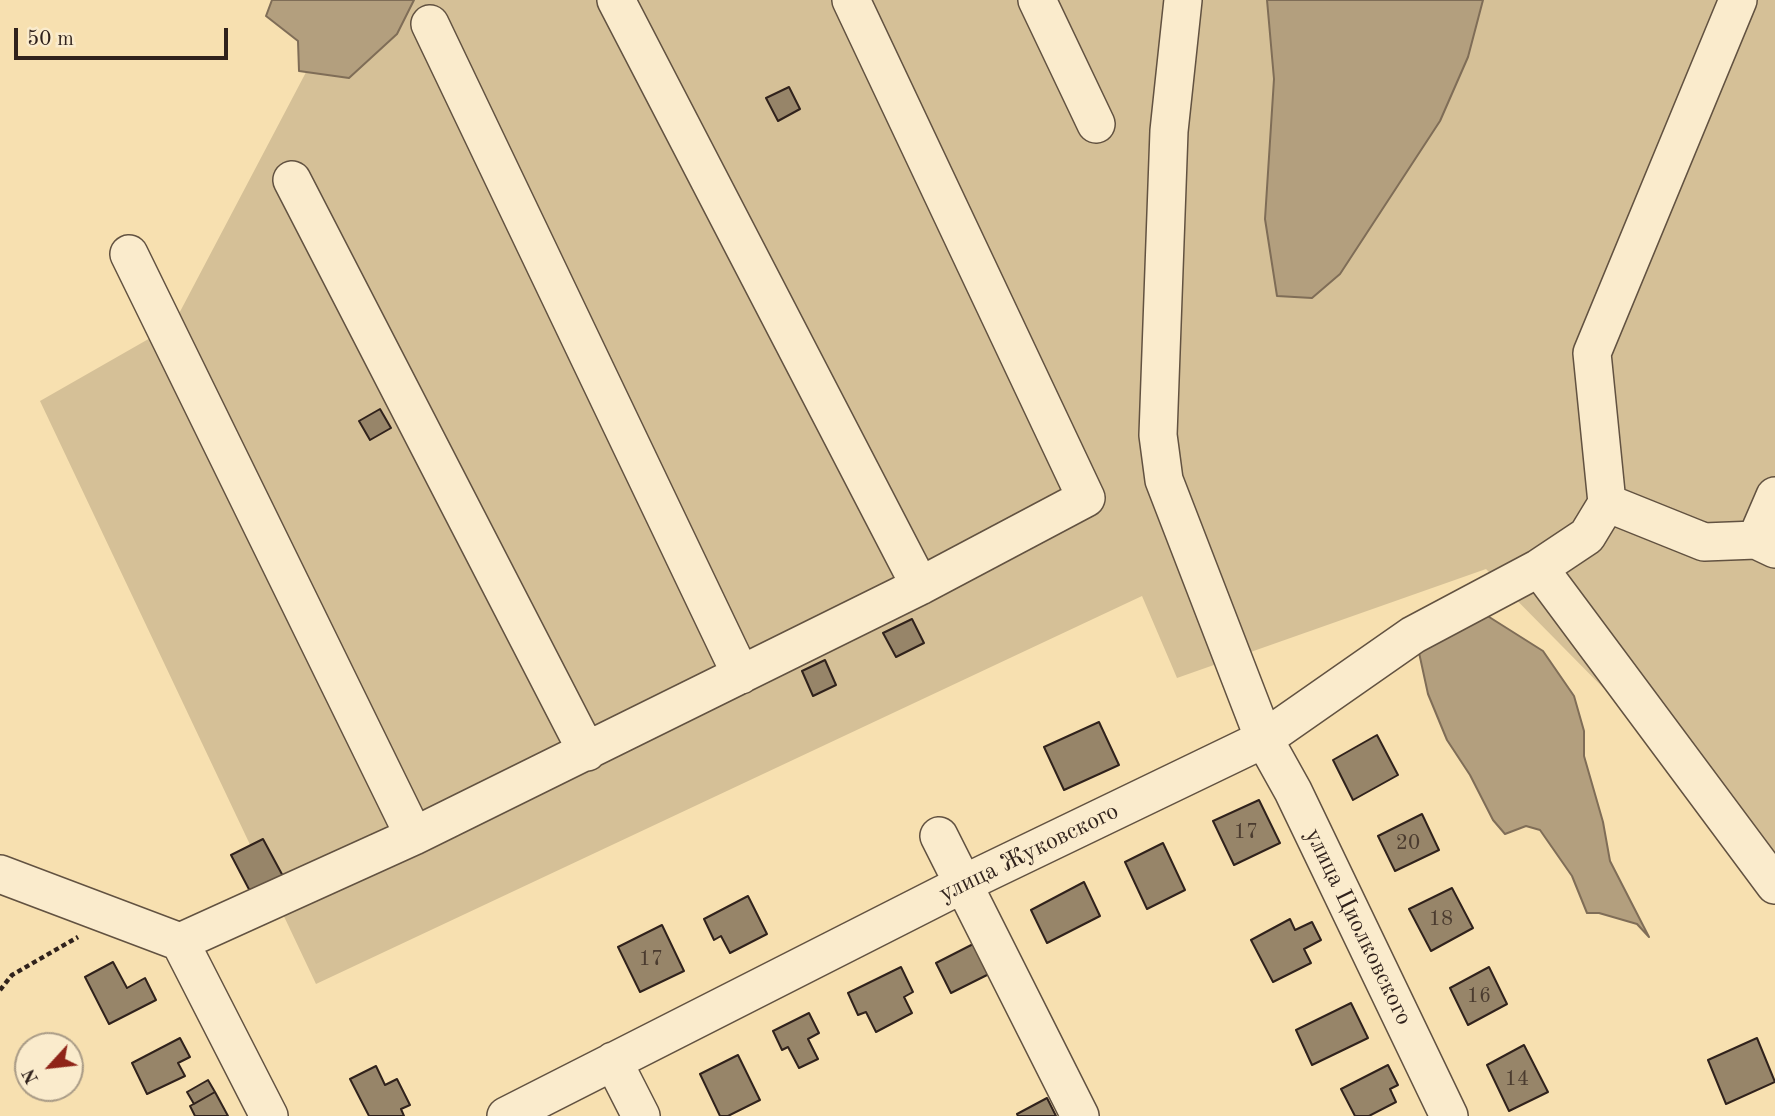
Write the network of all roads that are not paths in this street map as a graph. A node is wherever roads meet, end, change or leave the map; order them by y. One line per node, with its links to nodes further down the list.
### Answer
1 (616, 0): 14 (street)
2 (851, 0): 14 (street)
3 (1037, 0): 7 (street)
4 (1183, 0): 16 (street, улица Циолковского)
5 (1738, 0): 11 (street)
6 (430, 24): 15 (street)
7 (1096, 124)
8 (292, 180): 17 (street)
9 (129, 254): 18 (street)
10 (1775, 496): 12 (street)
11 (1607, 503): 12 (street); 13 (street, улица Жуковского)
12 (1765, 544)
13 (1539, 568): 16 (street, улица Жуковского); 22 (street)
14 (920, 586): 15 (street)
15 (741, 675): 17 (street)
16 (1264, 739): 21 (street, улица Жуковского); 29 (street, улица Циолковского)
17 (587, 752): 18 (street)
18 (414, 836): 23 (street)
19 (939, 836): 21 (street)
20 (0, 874): 23 (street)
21 (963, 884): 24 (street, улица Жуковского); 28 (street)
22 (1775, 885)
23 (180, 942): 25 (street)
24 (613, 1061): 26 (street, улица Жуковского); 27 (street)
25 (269, 1116)
26 (506, 1116)
27 (641, 1116)
28 (1080, 1116)
29 (1449, 1116)

